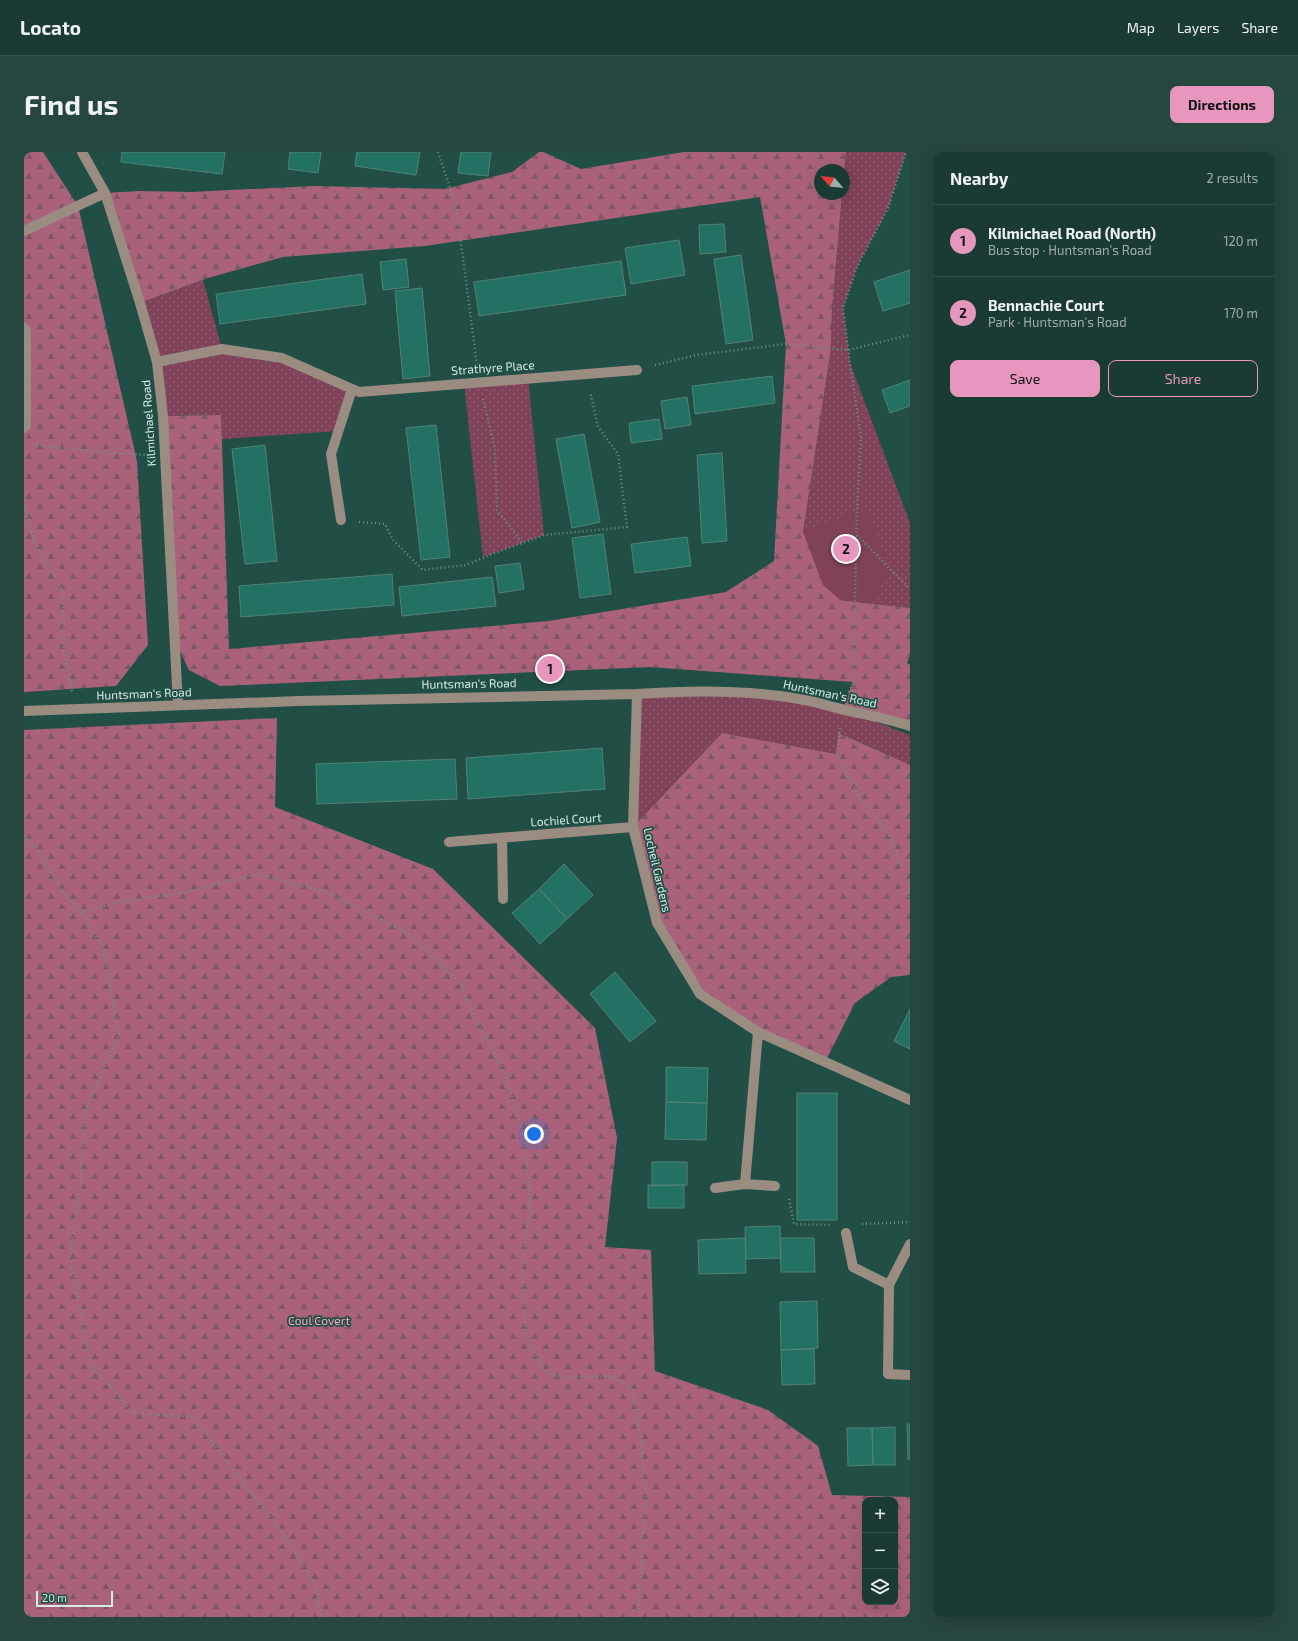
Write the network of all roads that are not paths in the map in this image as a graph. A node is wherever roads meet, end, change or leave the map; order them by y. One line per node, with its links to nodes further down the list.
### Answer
1 (82, 152): 2 (street, Kilmichael Road)
2 (105, 193): 3 (street); 5 (street, Kilmichael Road)
3 (24, 231)
4 (24, 328): 8 (street)
5 (157, 362): 7 (street, Strathyre Place); 11 (street, Kilmichael Road)
6 (637, 370): 7 (street, Strathyre Place)
7 (352, 389): 9 (street)
8 (24, 428)
9 (341, 520)
10 (637, 694): 11 (street, Huntsman's Road); 13 (street, Huntsman's Road); 14 (street, Locheil Gardens)
11 (178, 705): 12 (street, Huntsman's Road)
12 (24, 711)
13 (910, 726)
14 (633, 828): 15 (street, Lochiel Court); 18 (street, Locheil Gardens)
15 (502, 838): 16 (street, Lochiel Court); 17 (street)
16 (449, 842)
17 (503, 899)
18 (758, 1032): 19 (street, Locheil Gardens); 21 (street)
19 (910, 1100): 20 (street, Locheil Gardens)
20 (910, 1105)
21 (745, 1184): 22 (street); 23 (street)
22 (775, 1186)
23 (715, 1188)
24 (846, 1233): 26 (street)
25 (910, 1244): 26 (street)
26 (889, 1285): 27 (street)
27 (910, 1375)

